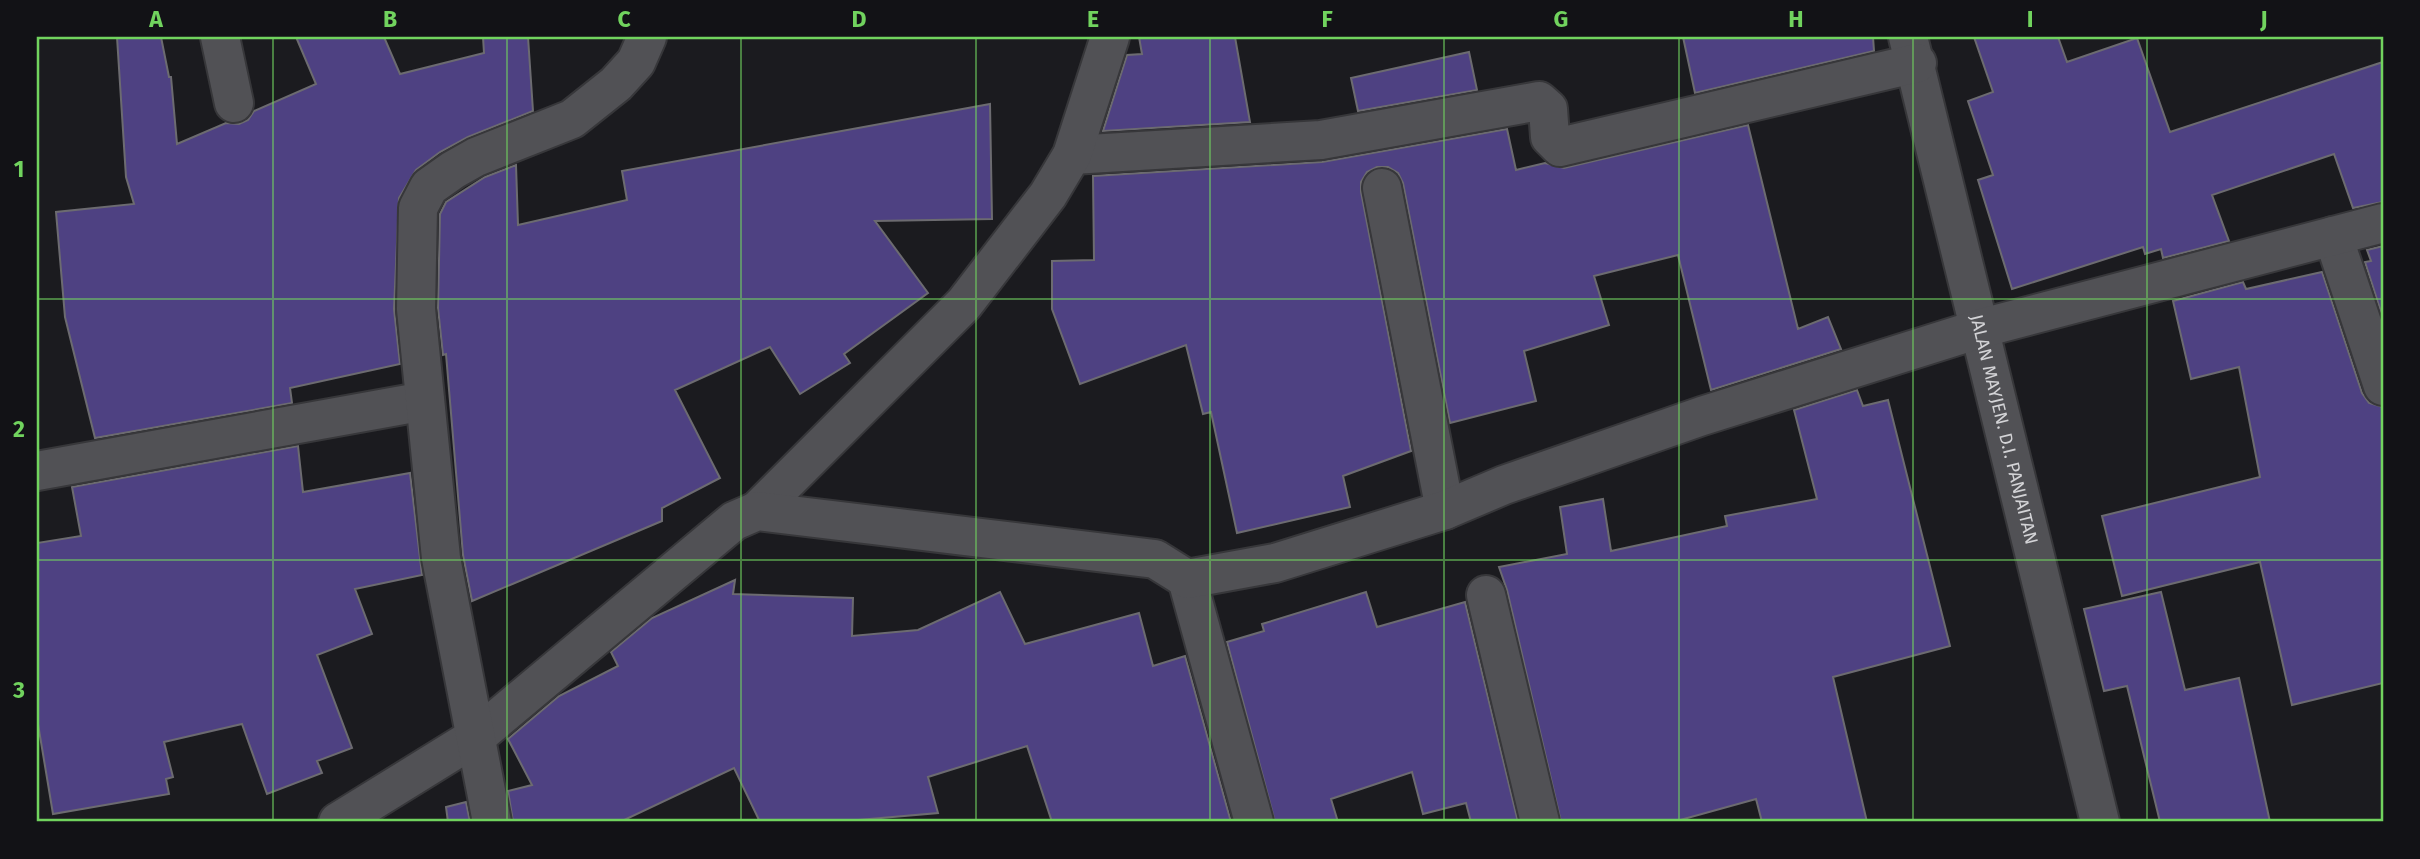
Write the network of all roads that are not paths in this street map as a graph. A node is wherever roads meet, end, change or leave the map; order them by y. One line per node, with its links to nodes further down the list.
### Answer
1 (220, 37): 5 (street)
2 (647, 37): 12 (street)
3 (1110, 37): 6 (street)
4 (1913, 50): 6 (street); 10 (street, JALAN MAYJEN. D.I. PANJAITAN)
5 (234, 103)
6 (1072, 155): 15 (street)
7 (1382, 188): 14 (street)
8 (2383, 223): 9 (street)
9 (2333, 236): 10 (street); 11 (street)
10 (1982, 328): 14 (street); 23 (street, JALAN MAYJEN. D.I. PANJAITAN)
11 (2383, 386)
12 (425, 401): 13 (street); 18 (street)
13 (37, 471)
14 (1444, 510): 16 (street)
15 (757, 511): 16 (street); 18 (street)
16 (1187, 579): 21 (street)
17 (1486, 594): 22 (street)
18 (475, 726): 19 (street); 20 (street)
19 (338, 822)
20 (492, 822)
21 (1254, 822)
22 (1539, 822)
23 (2100, 822)

